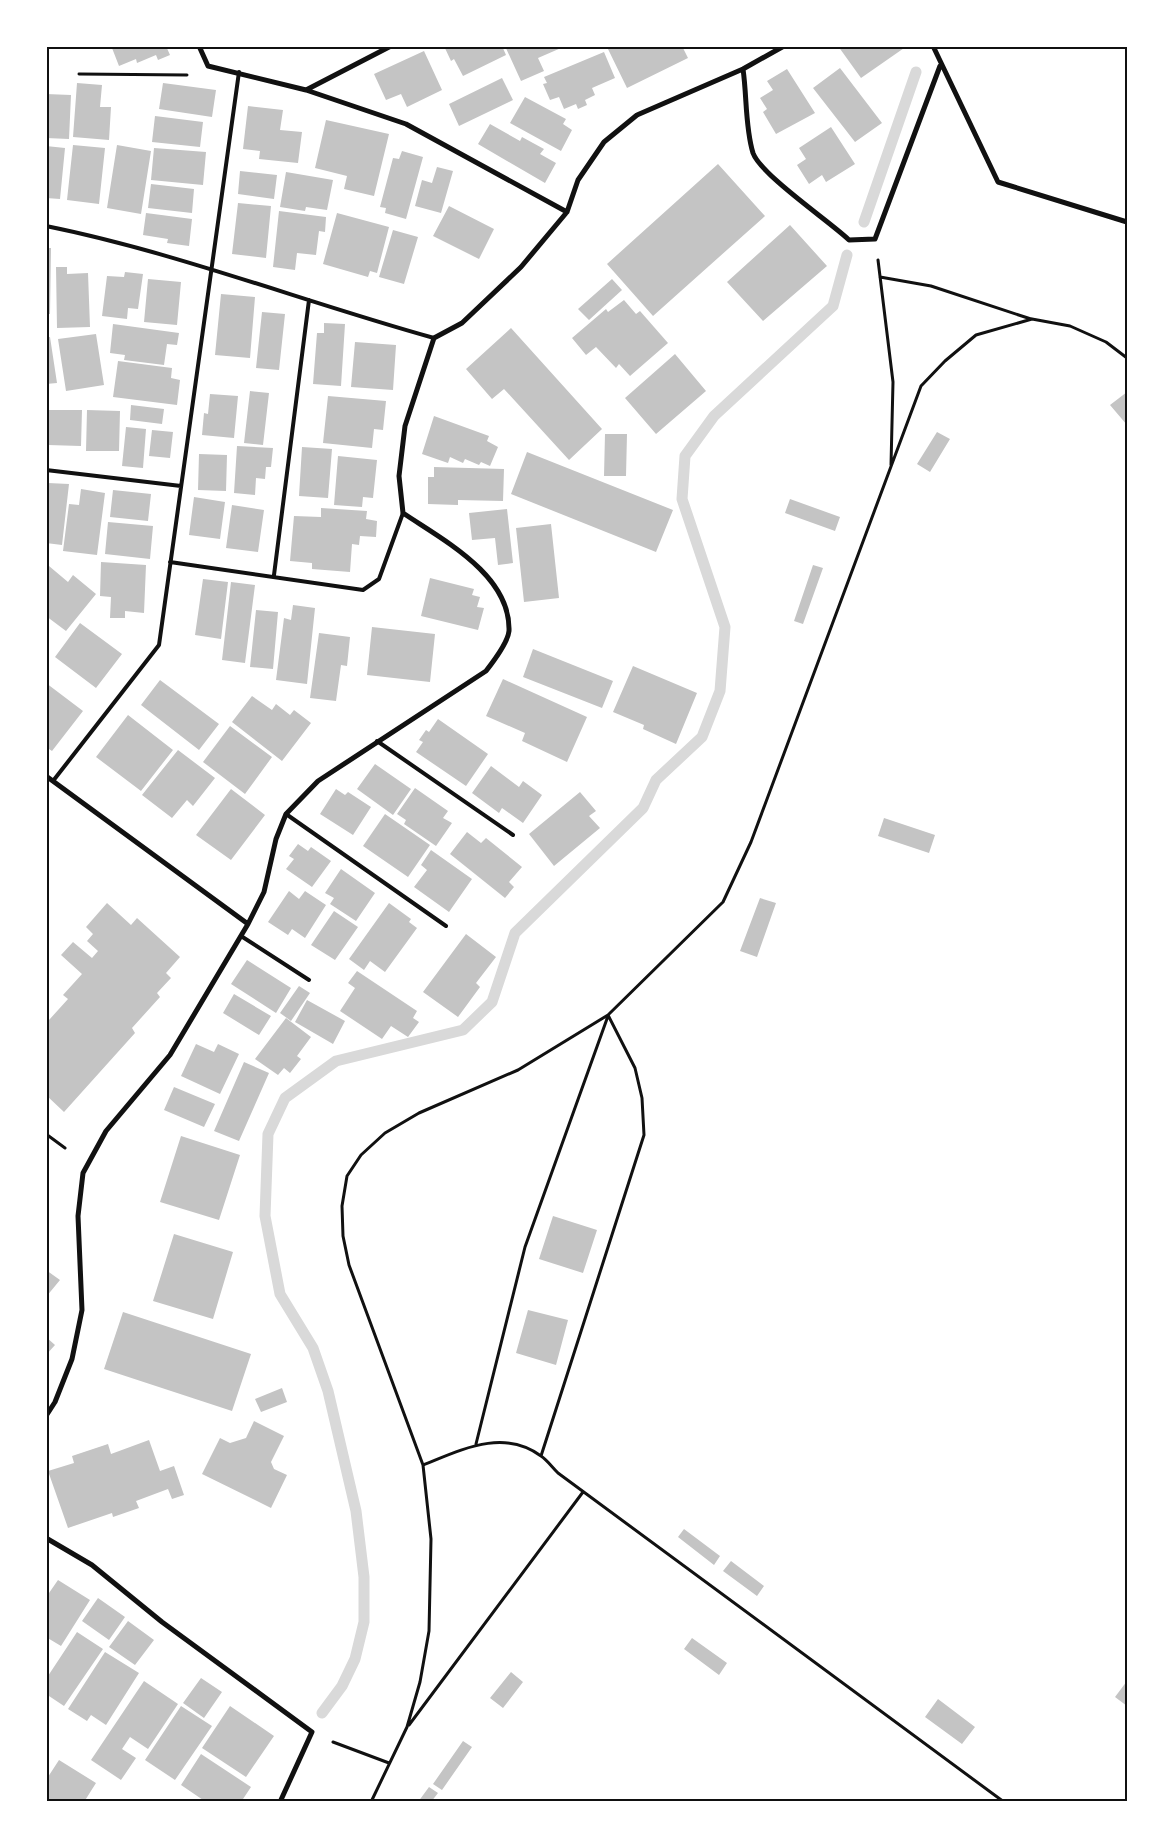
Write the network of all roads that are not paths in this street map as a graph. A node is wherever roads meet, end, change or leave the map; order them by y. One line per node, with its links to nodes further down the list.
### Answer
1 (199, 46): 7 (street)
2 (391, 46): 8 (street)
3 (784, 46): 6 (street)
4 (932, 46): 5 (street)
5 (940, 66): 6 (street); 10 (street)
6 (743, 69): 9 (street)
7 (239, 72): 8 (street); 12 (lane)
8 (306, 90): 9 (street)
9 (567, 212): 14 (street)
10 (1127, 222)
11 (46, 226): 12 (lane)
12 (211, 268): 13 (lane); 16 (lane)
13 (309, 300): 14 (lane); 19 (lane)
14 (434, 338): 17 (street)
15 (46, 470): 16 (lane)
16 (181, 486): 18 (lane)
17 (403, 513): 19 (lane); 20 (street)
18 (170, 562): 19 (lane); 22 (lane)
19 (274, 575)
20 (376, 741): 23 (street); 24 (lane)
21 (46, 776): 22 (street)
22 (53, 782): 25 (street)
23 (286, 814): 25 (street); 26 (lane)
24 (513, 835)
25 (248, 924): 27 (street)
26 (446, 926)
27 (241, 936): 28 (lane); 29 (street)
28 (309, 980)
29 (46, 1416)
30 (46, 1538): 31 (street)
31 (280, 1802)

